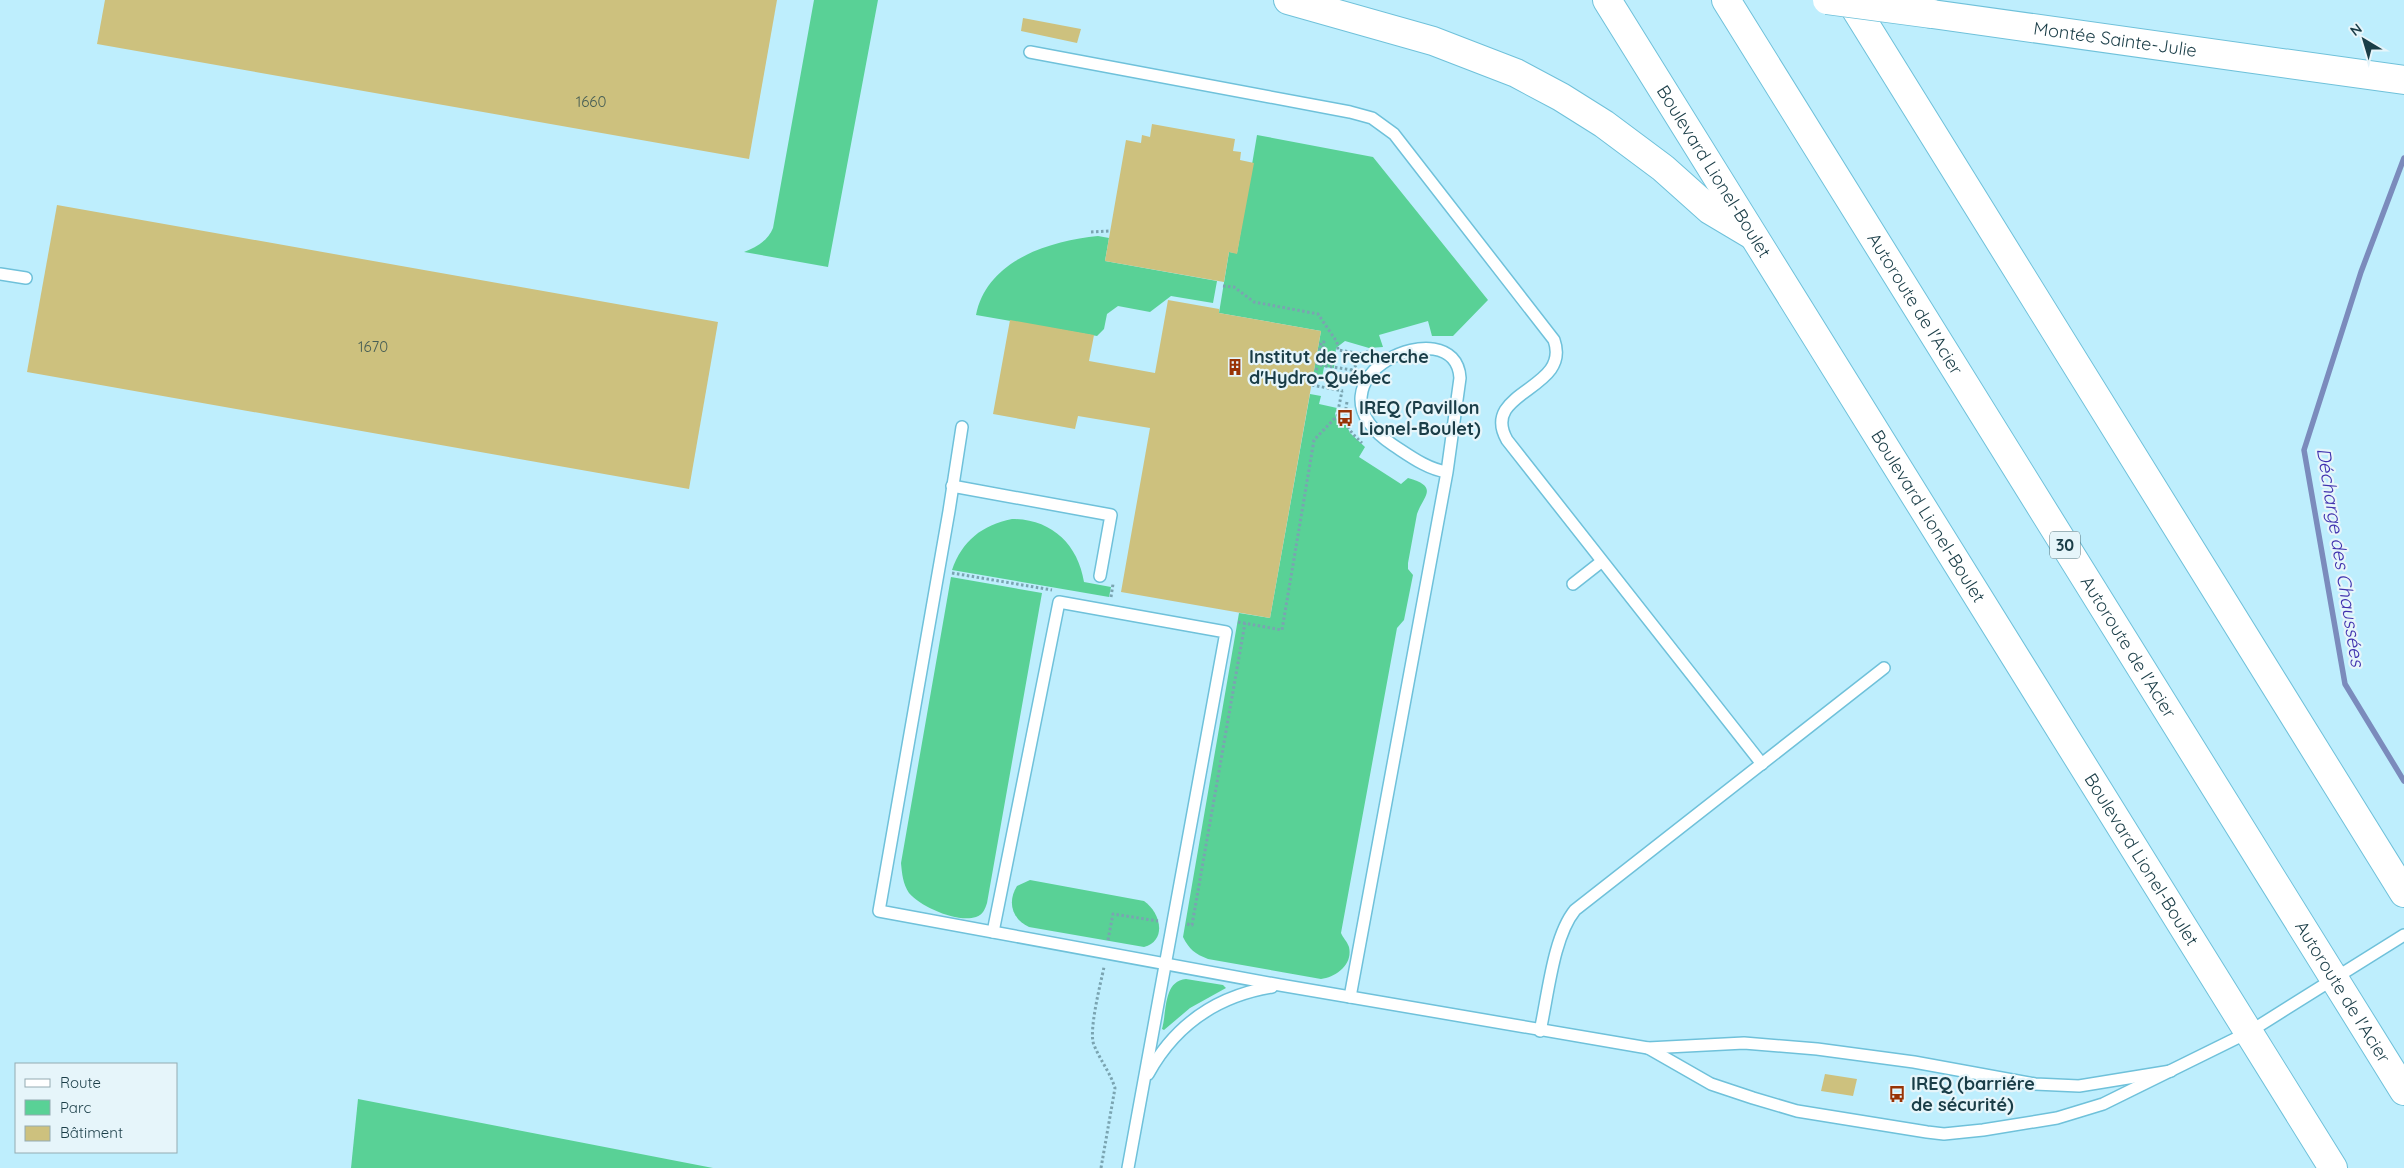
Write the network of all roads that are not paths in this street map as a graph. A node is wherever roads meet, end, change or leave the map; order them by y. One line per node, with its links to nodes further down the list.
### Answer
1 (1288, 0): 8 (main road)
2 (1607, 0): 8 (main road, Boulevard Lionel-Boulet)
3 (1726, 0): 23 (main road, Autoroute de l'Acier / 30)
4 (1827, 0): 7 (main road, Montée Sainte-Julie, bridge)
5 (1850, 0): 19 (main road)
6 (1030, 52): 14 (lane)
7 (2404, 80)
8 (1752, 235): 27 (main road, Boulevard Lionel-Boulet)
9 (0, 274): 10 (lane)
10 (26, 278)
11 (962, 427): 13 (lane)
12 (1447, 472): 12 (lane); 25 (lane)
13 (952, 486): 15 (lane); 20 (lane)
14 (1602, 562): 16 (lane); 18 (lane)
15 (1100, 576)
16 (1573, 584)
17 (1884, 668): 18 (lane)
18 (1762, 764): 26 (lane)
19 (2404, 893)
20 (993, 932): 22 (lane); 22 (lane)
21 (2404, 935): 23 (lane)
22 (1165, 963): 24 (lane); 30 (lane)
23 (2334, 978): 27 (lane); 31 (main road, Autoroute de l'Acier / 30)
24 (1280, 985): 25 (lane); 30 (lane)
25 (1350, 996): 26 (lane)
26 (1540, 1031): 28 (lane)
27 (2249, 1032): 29 (lane); 33 (main road, Boulevard Lionel-Boulet)
28 (1648, 1048): 29 (lane); 29 (lane)
29 (2171, 1071)
30 (1143, 1082): 32 (lane)
31 (2404, 1091)
32 (1128, 1168)
33 (2334, 1168)

